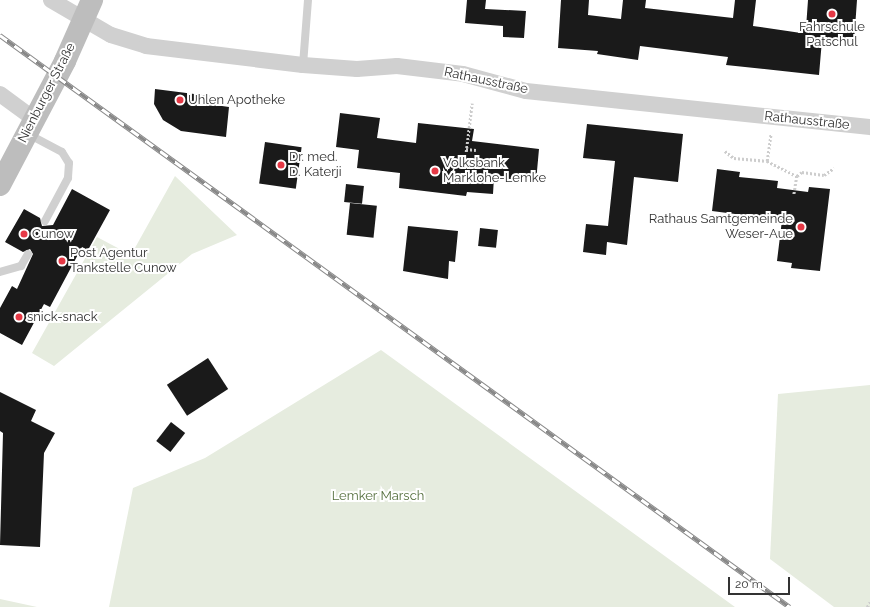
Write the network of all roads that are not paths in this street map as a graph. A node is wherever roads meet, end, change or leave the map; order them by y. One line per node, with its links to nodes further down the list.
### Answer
1 (51, 0): 4 (street, Rathausstraße)
2 (92, 0): 4 (street, Nienburger Straße)
3 (308, 0): 5 (lane)
4 (84, 20): 5 (street, Rathausstraße); 7 (street, Nienburger Straße)
5 (303, 65): 8 (street, Rathausstraße)
6 (0, 94): 7 (street)
7 (31, 126): 9 (street, Nienburger Straße); 10 (lane)
8 (870, 127)
9 (0, 184)
10 (45, 221)
11 (28, 254): 12 (lane)
12 (0, 272)

